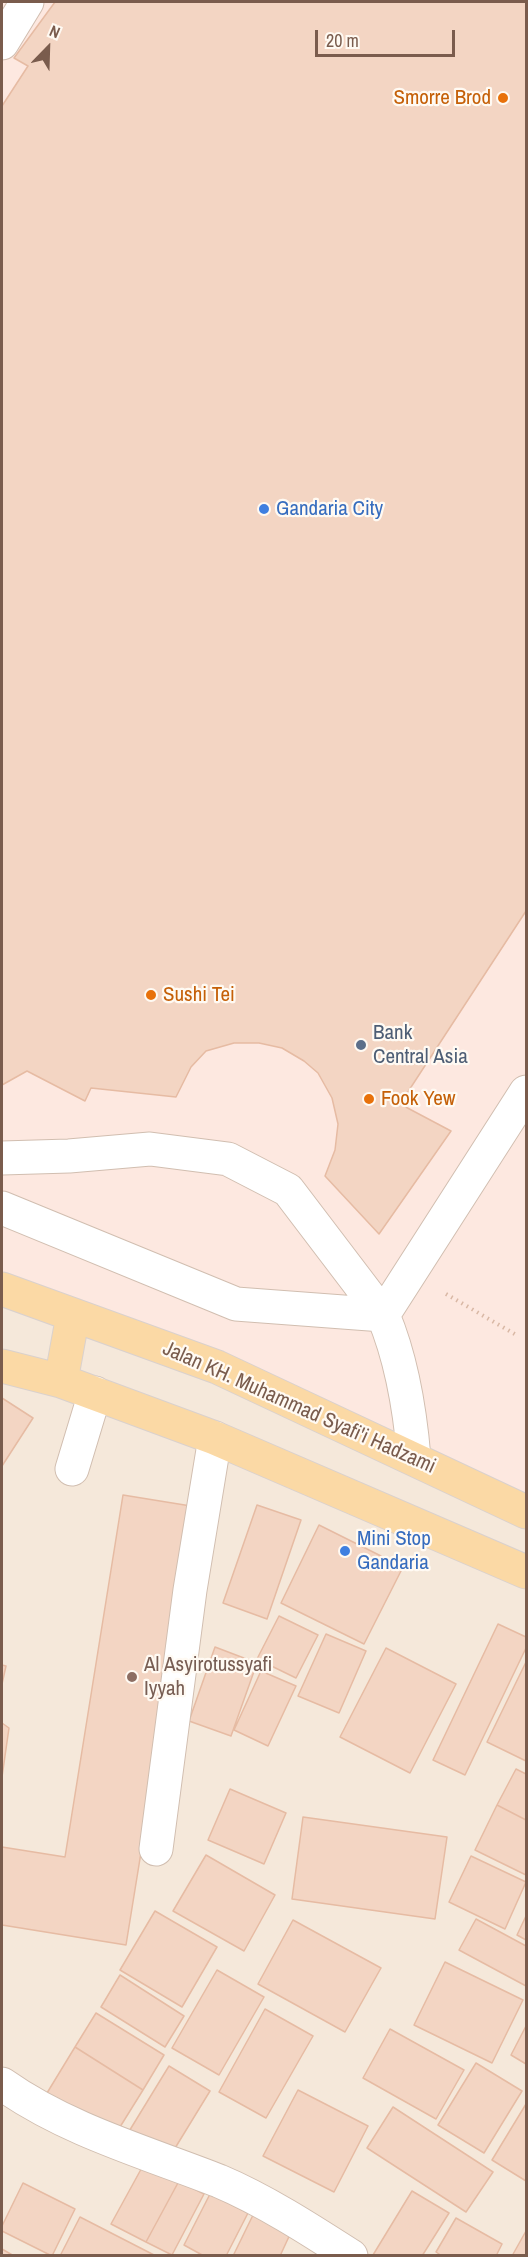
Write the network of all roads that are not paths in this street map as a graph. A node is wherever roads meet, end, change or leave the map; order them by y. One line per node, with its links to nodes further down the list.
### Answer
1 (27, 2): 2 (street)
2 (2, 43)
3 (526, 1092): 8 (street)
4 (2, 1158): 8 (street)
5 (2, 1208): 8 (street)
6 (2, 1289): 7 (main road, Jalan KH. Muhammad Syafi'i Hadzami)
7 (73, 1315): 10 (main road); 13 (main road, Jalan KH. Muhammad Syafi'i Hadzami)
8 (383, 1315): 13 (street)
9 (2, 1366): 10 (main road)
10 (61, 1381): 11 (main road)
11 (95, 1393): 12 (main road); 14 (street)
12 (215, 1438): 16 (main road); 17 (street)
13 (414, 1458): 15 (main road, Jalan KH. Muhammad Syafi'i Hadzami)
14 (72, 1469)
15 (526, 1512)
16 (526, 1572)
17 (156, 1849)
18 (2, 2084): 19 (street)
19 (351, 2256)

